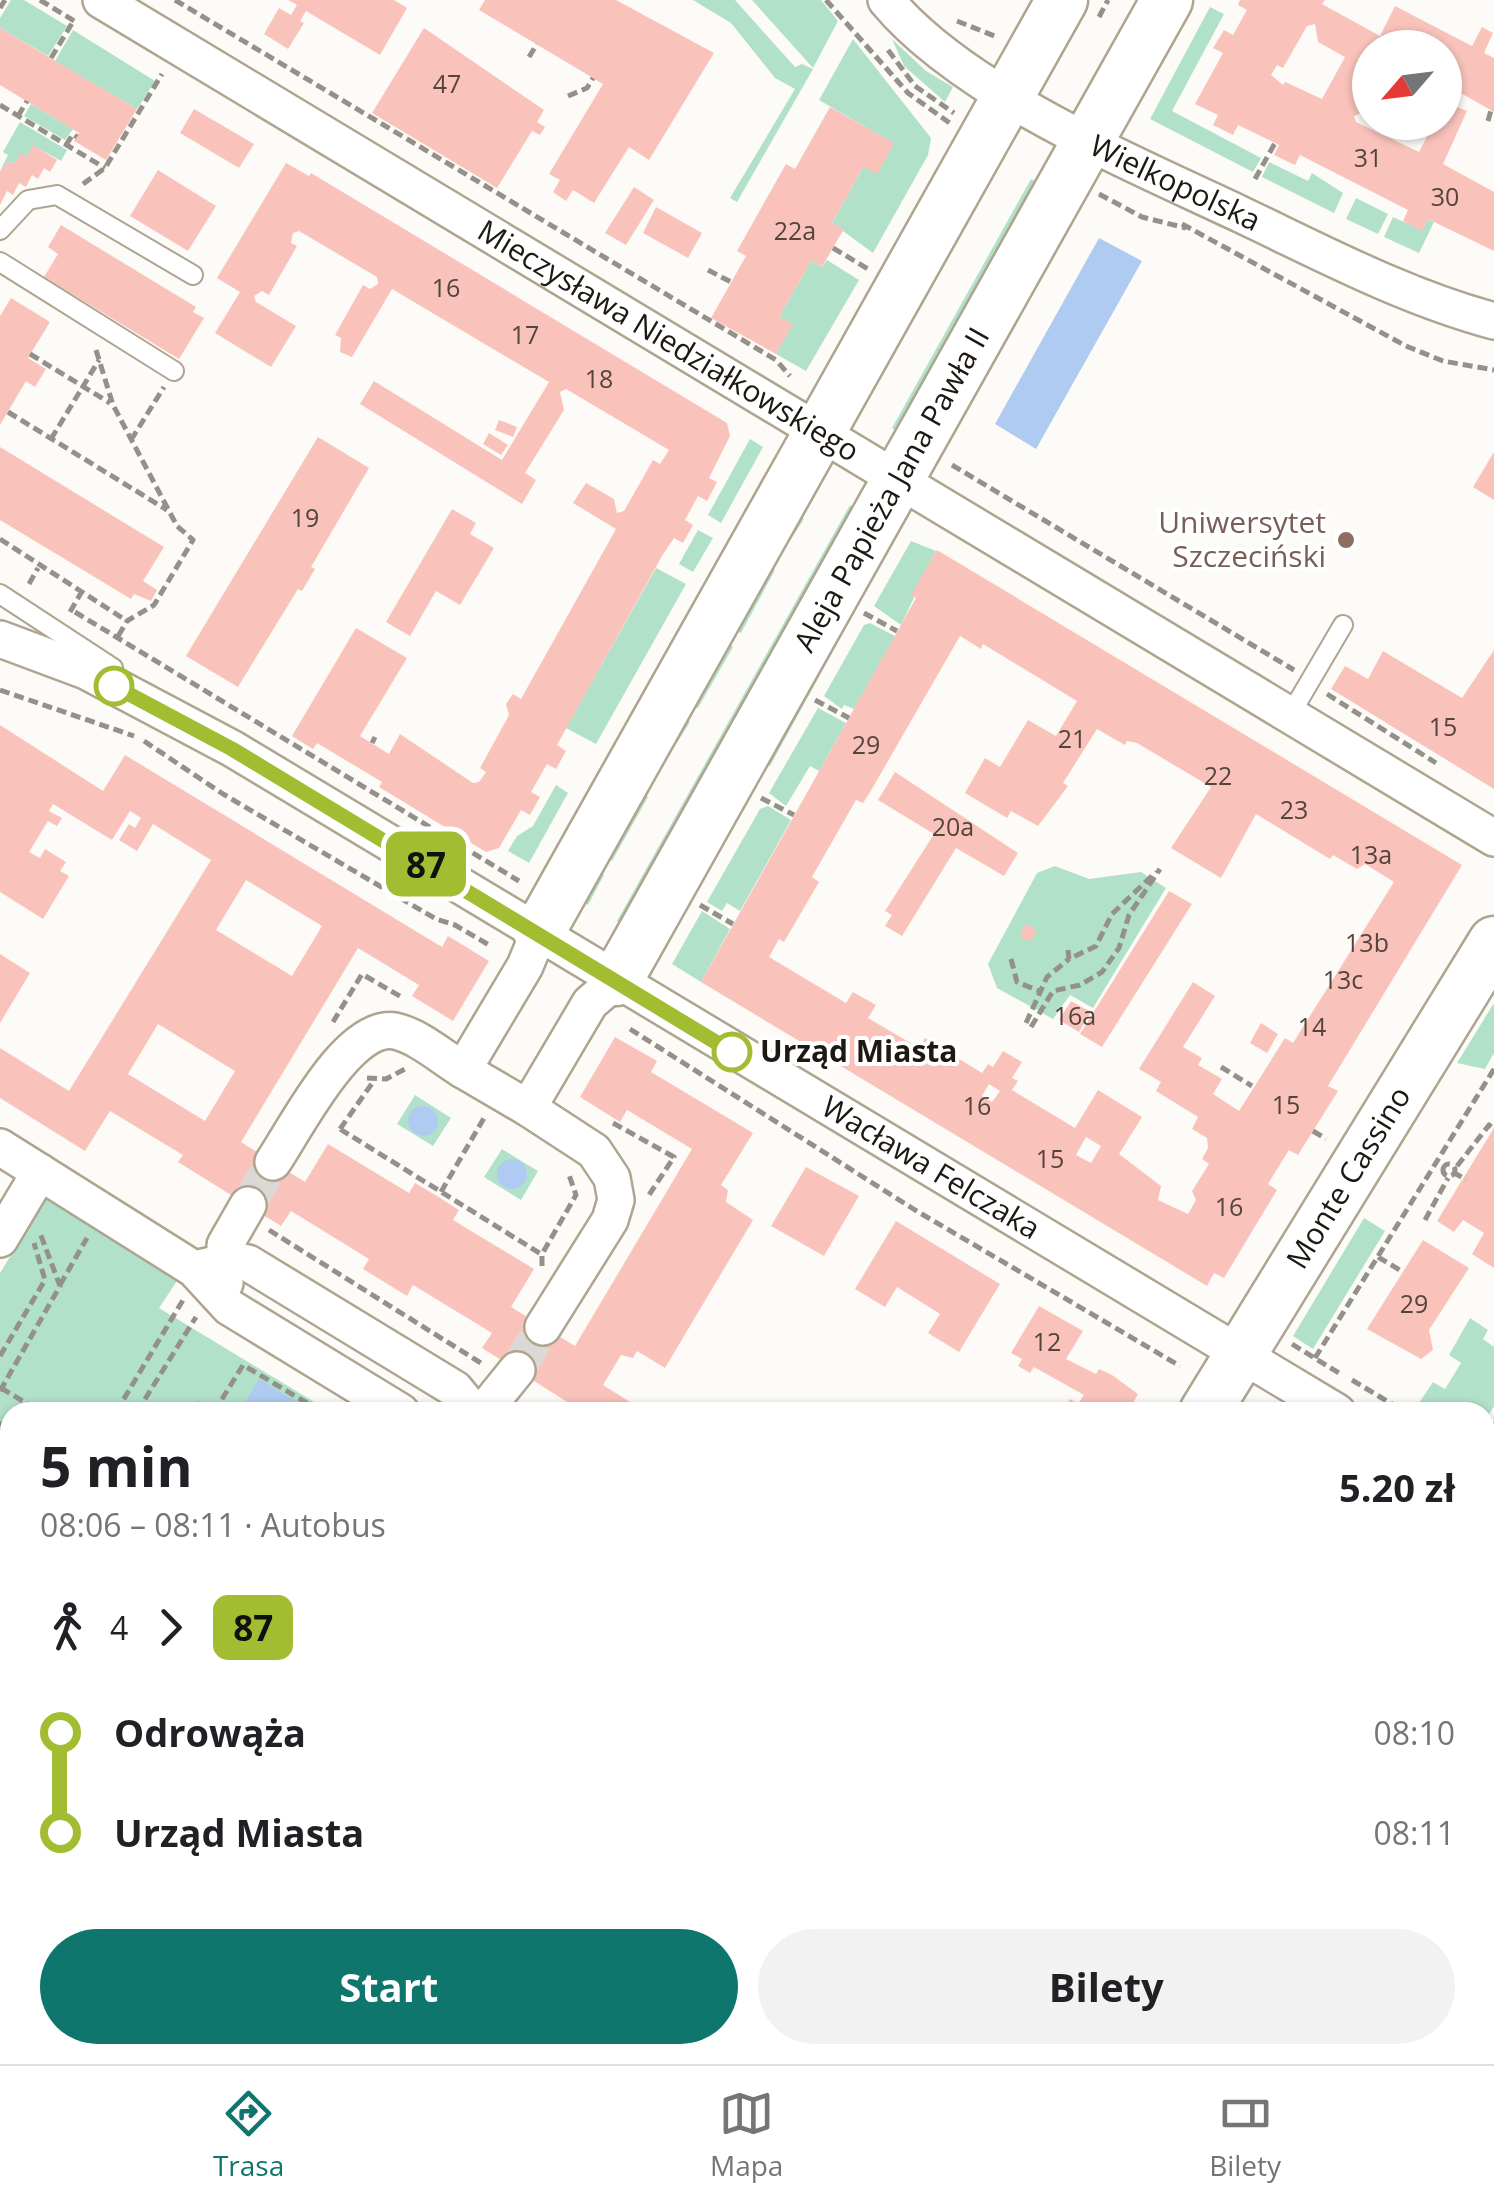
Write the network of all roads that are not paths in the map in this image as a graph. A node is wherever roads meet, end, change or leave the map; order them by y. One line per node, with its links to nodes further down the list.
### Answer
1 (886, 0): 5 (street, Wielkopolska)
2 (1062, 0): 5 (street)
3 (1167, 0): 6 (street, Aleja Papieża Jana Pawła II)
4 (87, 10): 12 (street, Mieczysława Niedziałkowskiego)
5 (1009, 95): 6 (street, Wielkopolska); 12 (street)
6 (1088, 140): 10 (street, Wielkopolska); 13 (street, Aleja Papieża Jana Pawła II)
7 (0, 230): 9 (lane)
8 (0, 262): 11 (lane)
9 (193, 276)
10 (1494, 321)
11 (174, 371)
12 (820, 432): 13 (street, Mieczysława Niedziałkowskiego); 20 (street)
13 (898, 479): 17 (street, Mieczysława Niedziałkowskiego); 22 (street, Aleja Papieża Jana Pawła II)
14 (0, 594): 18 (lane)
15 (1344, 626): 17 (lane)
16 (0, 638): 18 (street, Wacława Felczaka)
17 (1290, 714): 19 (street, Mieczysława Niedziałkowskiego)
18 (220, 742): 20 (street, Wacława Felczaka)
19 (1494, 838)
20 (533, 909): 22 (street, Wacława Felczaka); 23 (street)
21 (1494, 942): 32 (street, Monte Cassino)
22 (617, 980): 24 (street); 32 (street, Wacława Felczaka)
23 (462, 1070): 24 (street); 26 (street)
24 (528, 1108): 31 (street)
25 (0, 1146): 27 (street)
26 (273, 1162)
27 (40, 1172): 29 (street); 30 (street)
28 (251, 1213): 30 (street)
29 (18, 1223)
30 (209, 1284): 34 (street); 35 (street)
31 (542, 1327)
32 (1240, 1354): 37 (street, Monte Cassino); 38 (street, Wacława Felczaka)
33 (500, 1368): 36 (street)
34 (386, 1402)
35 (462, 1402)
36 (475, 1402)
37 (1212, 1402)
38 (1320, 1402)

